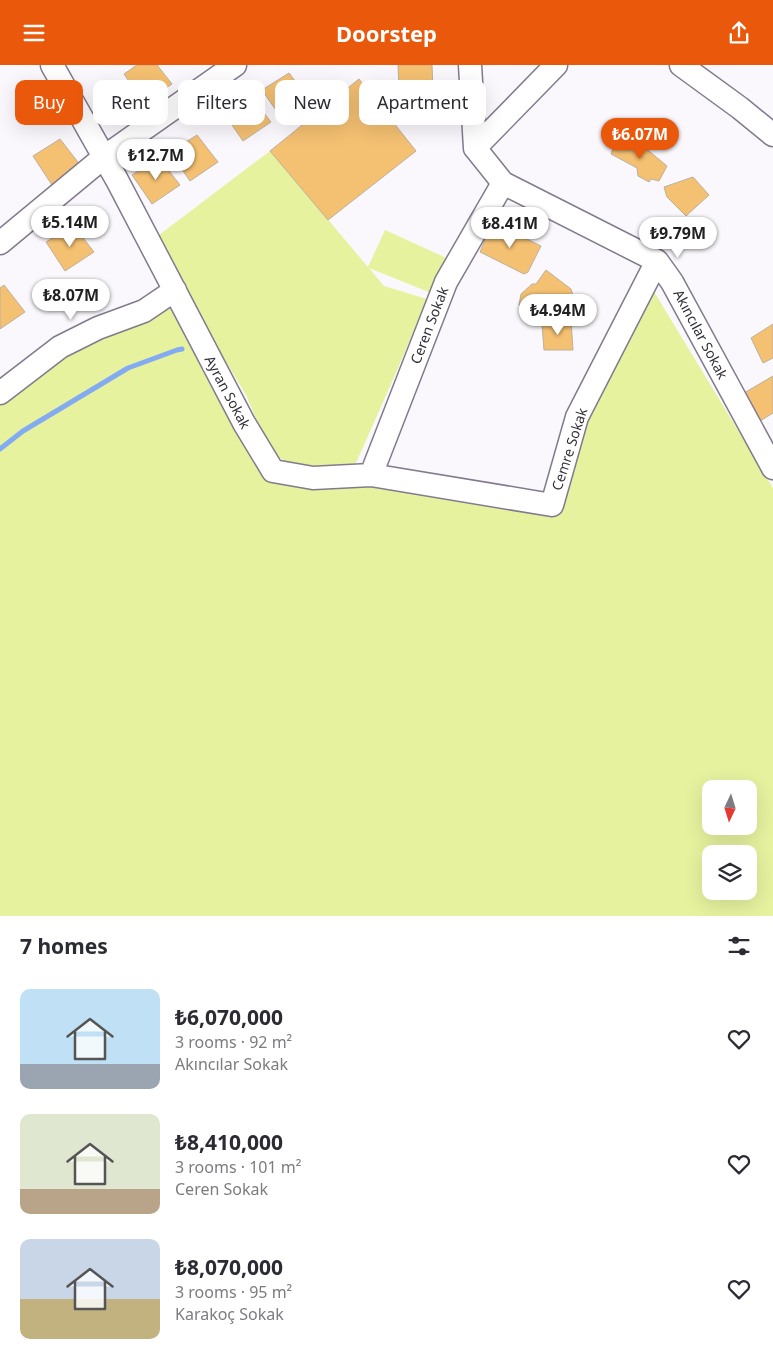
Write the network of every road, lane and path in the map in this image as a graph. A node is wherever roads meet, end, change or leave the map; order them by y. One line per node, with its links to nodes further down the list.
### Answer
1 (52, 65): 8 (street, Ayran Sokak)
2 (235, 65): 8 (street)
3 (470, 65): 7 (street)
4 (556, 65): 7 (street)
5 (681, 65): 6 (street)
6 (773, 135)
7 (475, 148): 9 (street, Akıncılar Sokak)
8 (104, 157): 10 (street); 12 (street, Ayran Sokak)
9 (503, 183): 11 (street, Akıncılar Sokak); 15 (street, Ceren Sokak)
10 (0, 243)
11 (657, 261): 14 (street, Akıncılar Sokak); 16 (street, Cemre Sokak)
12 (174, 290): 13 (street); 15 (street, Ayran Sokak)
13 (0, 393)
14 (773, 468)
15 (372, 475): 16 (street, Ayran Sokak)
16 (552, 505)

